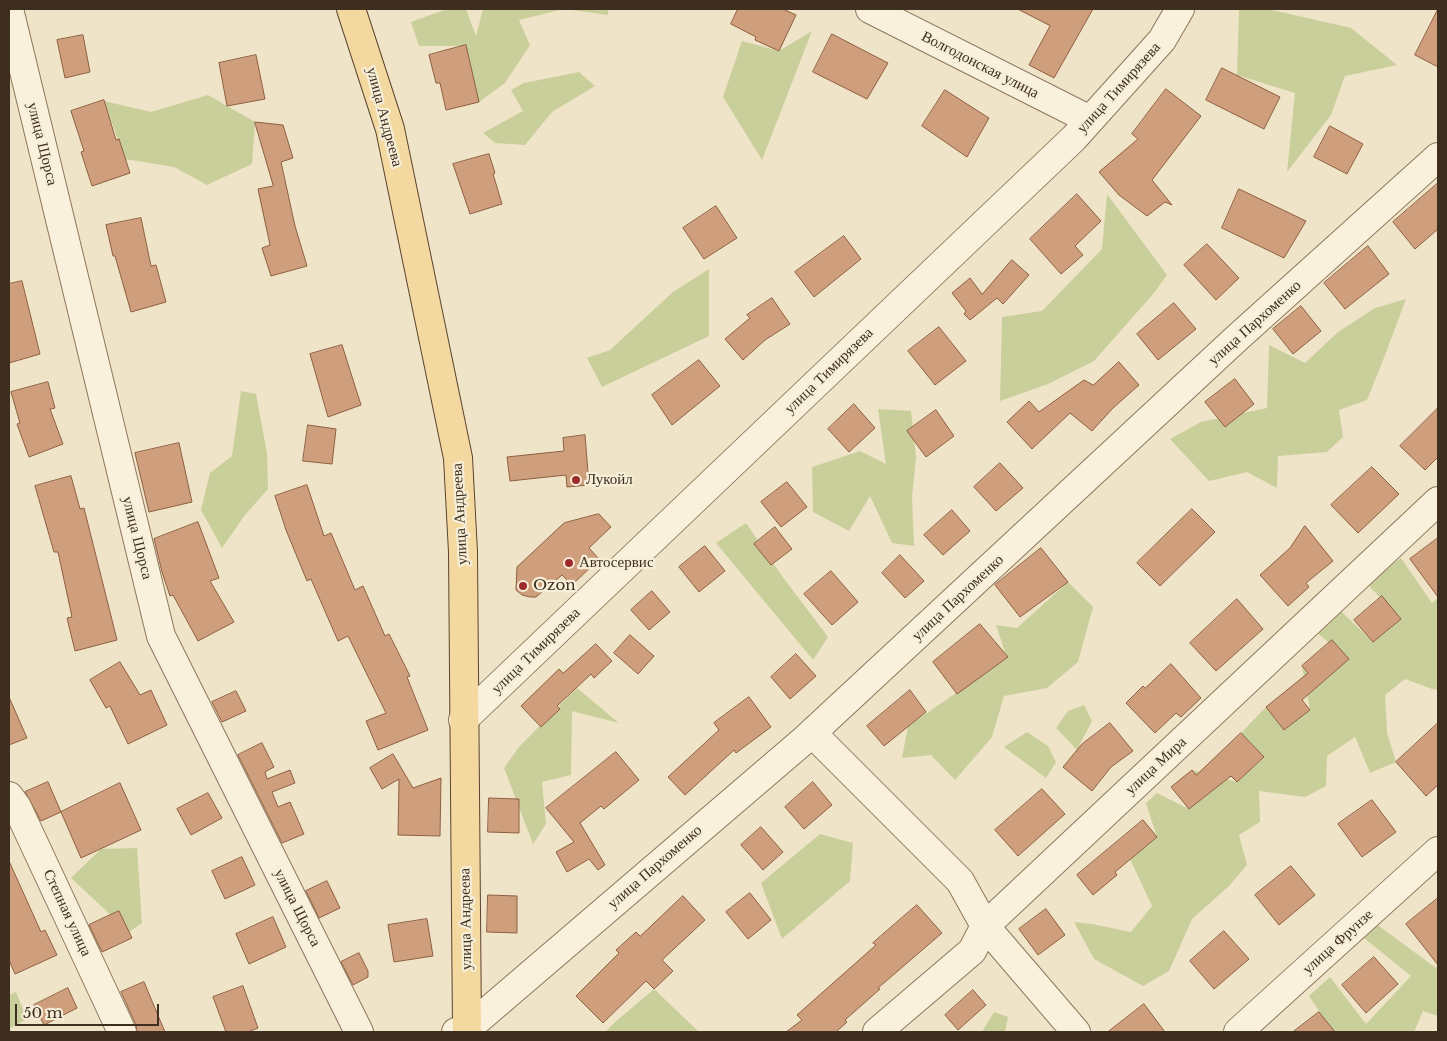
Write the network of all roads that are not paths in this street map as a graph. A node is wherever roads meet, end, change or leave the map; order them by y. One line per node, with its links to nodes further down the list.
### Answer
1 (9, 9): 15 (street, улица Щорса)
2 (351, 9): 8 (main road, улица Андреева)
3 (870, 9): 5 (street, Волгодонская улица)
4 (1180, 9): 5 (street, улица Тимирязева)
5 (1090, 120): 8 (street, улица Тимирязева)
6 (1438, 157): 9 (street, улица Пархоменко)
7 (1438, 502): 12 (street, улица Мира)
8 (463, 720): 13 (main road, улица Андреева)
9 (812, 733): 12 (street); 13 (street, улица Пархоменко)
10 (9, 796): 14 (street, Степная улица)
11 (1438, 851): 18 (street, улица Фрунзе)
12 (985, 926): 16 (street, улица Мира); 17 (street)
13 (464, 1031)
14 (122, 1032)
15 (359, 1032)
16 (877, 1032)
17 (1076, 1032)
18 (1238, 1032)

